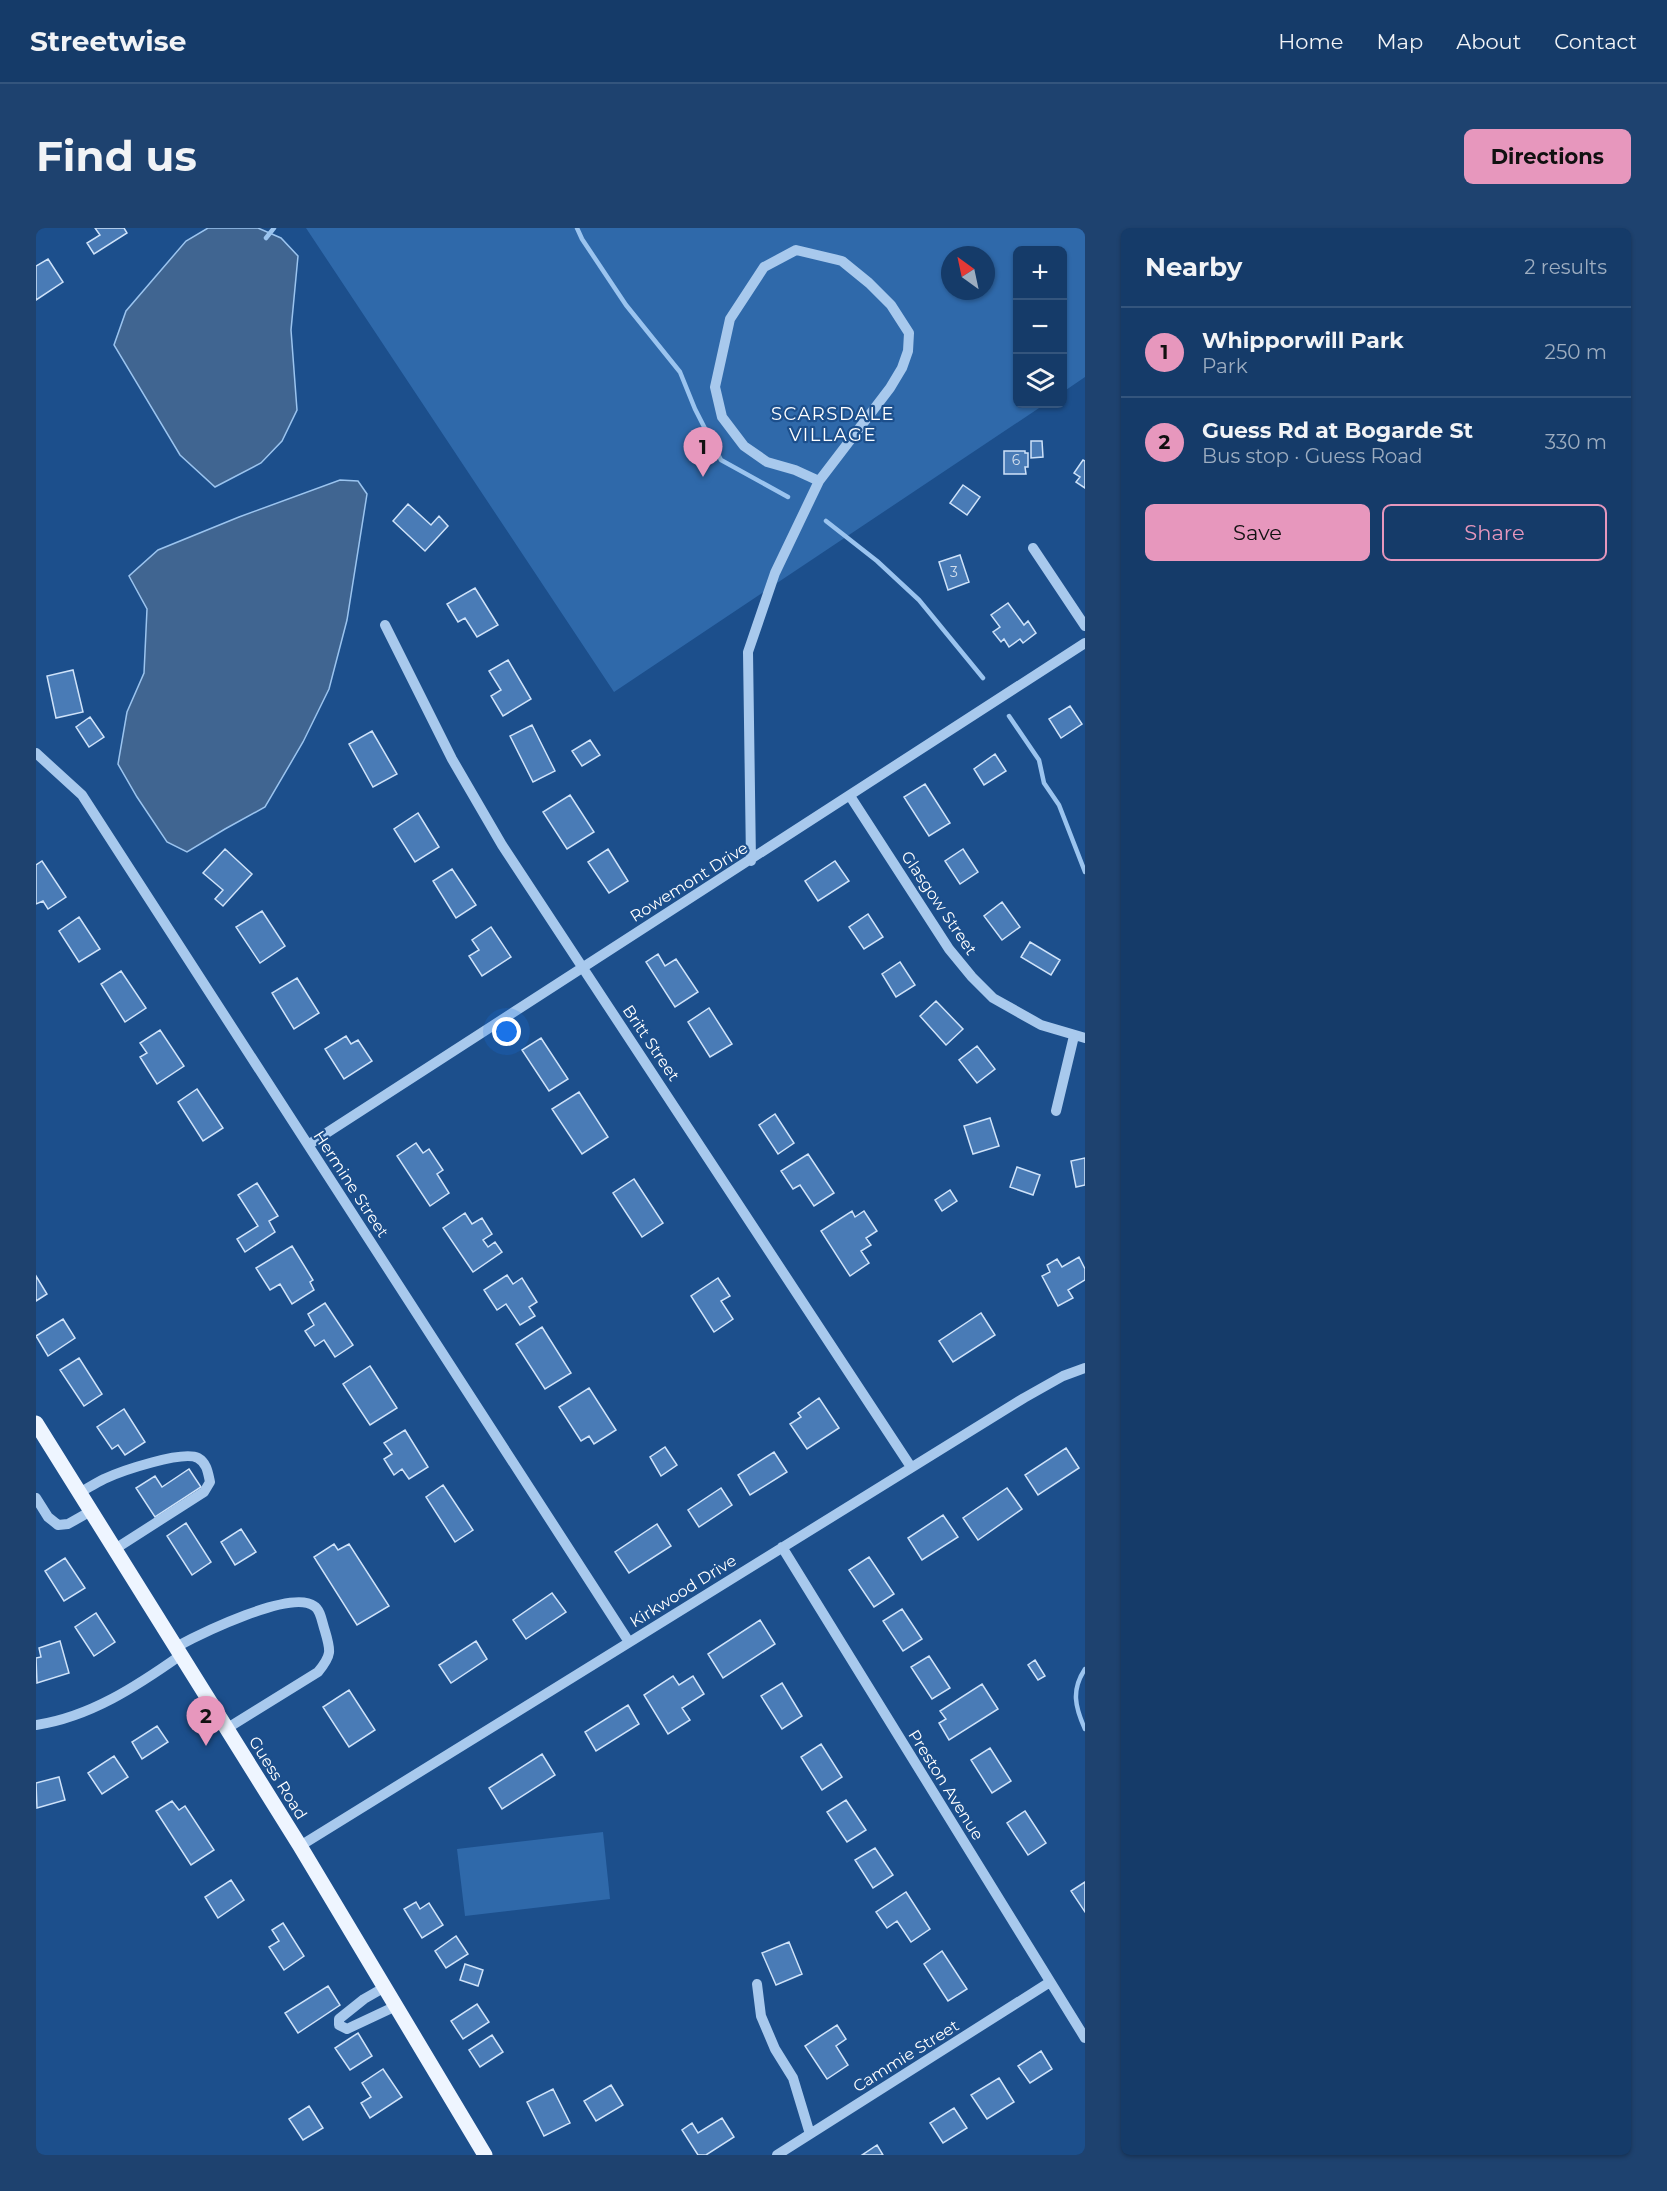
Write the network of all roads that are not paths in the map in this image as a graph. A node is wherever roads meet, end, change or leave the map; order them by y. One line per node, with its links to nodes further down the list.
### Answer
1 (819, 482): 1 (street); 8 (street)
2 (1033, 548): 4 (street)
3 (385, 625): 9 (street, Britt Street)
4 (1085, 626)
5 (1085, 644): 7 (street, Rowemont Drive)
6 (36, 753): 12 (street, Hermine Street)
7 (850, 796): 8 (street, Rowemont Drive); 10 (street, Glasgow Street)
8 (751, 861): 9 (street, Rowemont Drive)
9 (582, 967): 12 (street, Rowemont Drive); 15 (street, Britt Street)
10 (1079, 1037): 11 (street)
11 (1056, 1111)
12 (308, 1145): 21 (street, Hermine Street)
13 (1085, 1368): 15 (street, Kirkwood Drive)
14 (36, 1423): 16 (main road, Guess Road)
15 (911, 1467): 19 (street, Kirkwood Drive)
16 (80, 1493): 18 (main road, Guess Road); 20 (street)
17 (36, 1498): 18 (street)
18 (91, 1511): 20 (main road, Guess Road)
19 (782, 1547): 21 (street, Kirkwood Drive); 26 (street, Preston Avenue)
20 (115, 1549): 22 (main road, Guess Road)
21 (629, 1642): 25 (street, Kirkwood Drive)
22 (178, 1651): 23 (street); 24 (main road, Guess Road); 24 (street)
23 (36, 1725)
24 (226, 1729): 25 (main road, Guess Road)
25 (300, 1846): 28 (main road, Guess Road)
26 (1050, 1982): 30 (street, Preston Avenue); 31 (street, Cammie Street)
27 (757, 1984): 31 (street)
28 (385, 1988): 29 (main road, Guess Road); 29 (street)
29 (396, 2006): 32 (main road, Guess Road)
30 (1085, 2038)
31 (810, 2134): 33 (street, Cammie Street)
32 (485, 2155)
33 (777, 2155)

